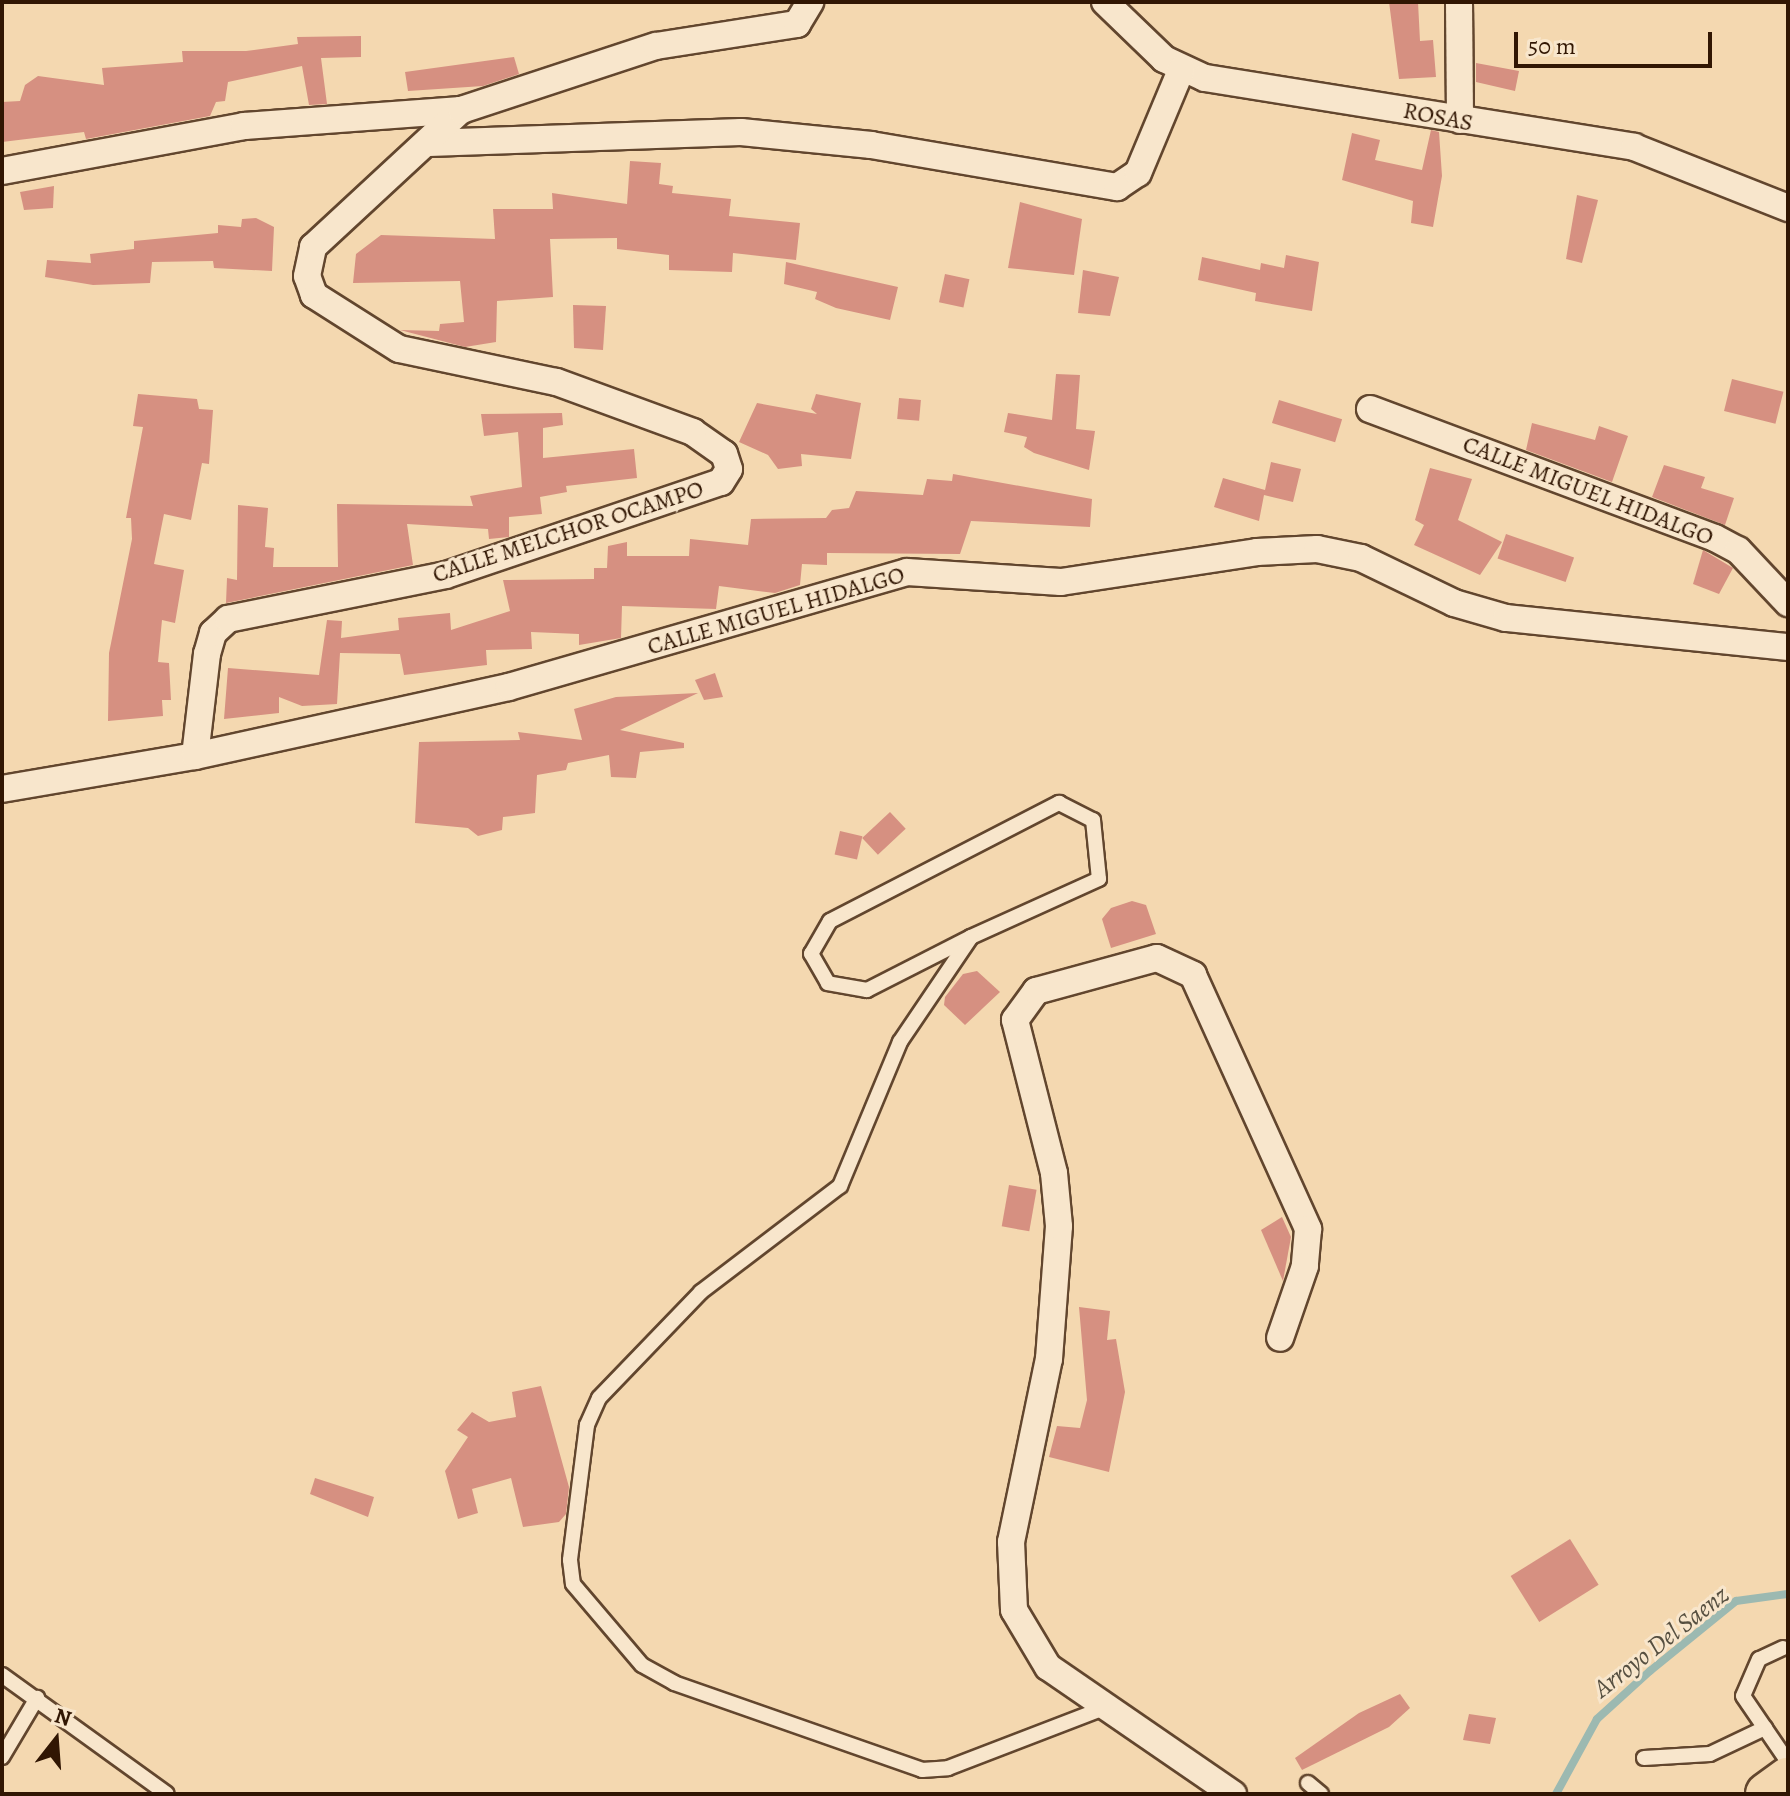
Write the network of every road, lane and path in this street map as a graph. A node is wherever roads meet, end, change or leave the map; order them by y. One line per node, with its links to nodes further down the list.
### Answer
1 (810, 2): 5 (street, CALLE MELCHOR OCAMPO)
2 (1105, 2): 4 (street)
3 (1459, 2): 6 (street)
4 (1181, 70): 6 (street, ROSAS); 7 (street)
5 (461, 110): 7 (street, CALLE MELCHOR OCAMPO); 8 (street)
6 (1460, 120): 9 (street, ROSAS)
7 (429, 143): 13 (street, CALLE MELCHOR OCAMPO)
8 (2, 171)
9 (1788, 208)
10 (1370, 409): 11 (street, CALLE MIGUEL HIDALGO)
11 (1788, 603)
12 (1788, 647): 13 (street, CALLE MIGUEL HIDALGO)
13 (195, 756): 14 (street, CALLE MIGUEL HIDALGO)
14 (2, 789)
15 (971, 937): 15 (lane); 20 (lane)
16 (1280, 1338): 20 (street)
17 (1783, 1648): 21 (lane)
18 (2, 1675): 19 (lane)
19 (37, 1698): 22 (lane); 27 (lane)
20 (1107, 1707): 28 (street)
21 (1765, 1728): 23 (lane); 24 (lane)
22 (2, 1757)
23 (1644, 1758)
24 (1788, 1762)
25 (1788, 1779): 30 (main road)
26 (1308, 1783): 29 (lane)
27 (160, 1792)
28 (1228, 1792)
29 (1321, 1794)
30 (1767, 1794)

